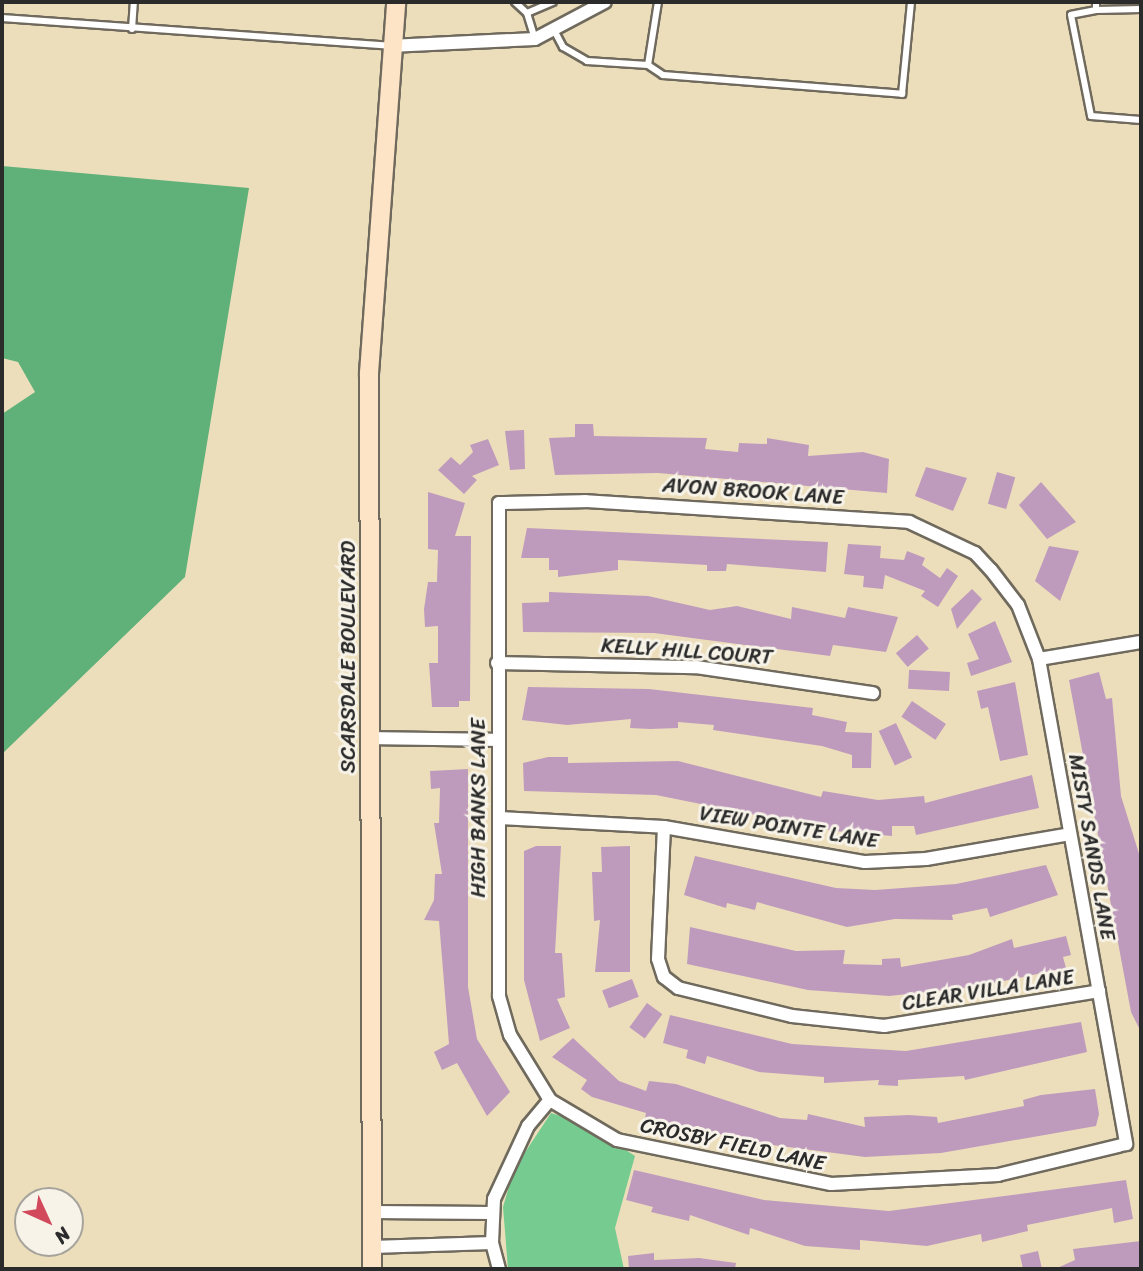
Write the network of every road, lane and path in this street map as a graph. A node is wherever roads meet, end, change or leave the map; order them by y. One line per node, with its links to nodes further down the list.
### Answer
1 (134, 2): 13 (lane)
2 (388, 2): 16 (main road, SCARSDALE BOULEVARD)
3 (396, 2): 16 (main road, SCARSDALE BOULEVARD)
4 (515, 2): 11 (lane)
5 (553, 2): 11 (lane)
6 (604, 2): 14 (street)
7 (658, 2): 17 (lane)
8 (911, 2): 17 (lane)
9 (1096, 6): 10 (lane); 18 (lane)
10 (1141, 9)
11 (527, 13): 15 (lane)
12 (2, 18): 13 (lane)
13 (132, 29): 16 (lane)
14 (555, 32): 15 (street); 17 (lane)
15 (536, 39): 16 (street)
16 (390, 46): 25 (main road, SCARSDALE BOULEVARD)
17 (648, 65)
18 (1141, 120)
19 (499, 503): 20 (street, AVON BROOK LANE); 23 (street, HIGH BANKS LANE)
20 (990, 570): 22 (street, MISTY SANDS LANE)
21 (1141, 642): 22 (street)
22 (1039, 659): 29 (street, MISTY SANDS LANE)
23 (497, 663): 24 (street, KELLY HILL COURT); 26 (street, HIGH BANKS LANE)
24 (873, 693)
25 (371, 738): 26 (street); 33 (main road, SCARSDALE BOULEVARD)
26 (497, 740): 27 (street, HIGH BANKS LANE)
27 (500, 818): 28 (street, VIEW POINTE LANE); 31 (street, HIGH BANKS LANE)
28 (664, 827): 29 (street, VIEW POINTE LANE); 30 (street, CLEAR VILLA LANE)
29 (1070, 834): 30 (street, MISTY SANDS LANE)
30 (1099, 991): 32 (street, MISTY SANDS LANE)
31 (550, 1100): 32 (street, CROSBY FIELD LANE); 34 (street)
32 (1126, 1144)
33 (373, 1212): 34 (street); 36 (main road, SCARSDALE BOULEVARD)
34 (491, 1213): 35 (street)
35 (492, 1243): 36 (street); 38 (street)
36 (372, 1247): 37 (main road, SCARSDALE BOULEVARD)
37 (372, 1269)
38 (499, 1269)

